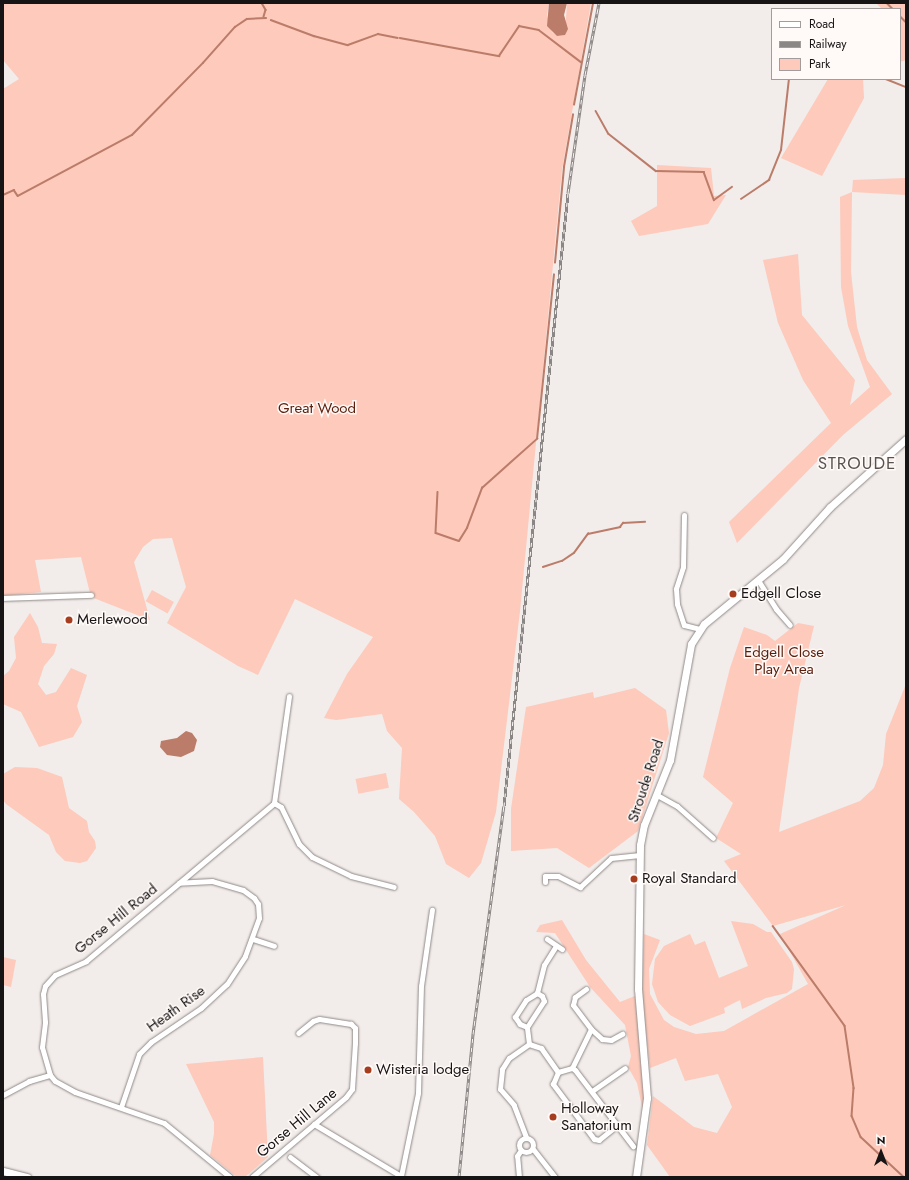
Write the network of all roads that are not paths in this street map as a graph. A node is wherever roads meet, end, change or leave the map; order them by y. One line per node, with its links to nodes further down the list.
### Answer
1 (906, 440): 3 (street, Stroude Road)
2 (684, 516): 7 (street)
3 (758, 580): 6 (street); 8 (street, Stroude Road)
4 (91, 595): 5 (street)
5 (3, 598)
6 (790, 625)
7 (688, 628): 8 (street); 9 (street)
8 (700, 629): 9 (street, Stroude Road)
9 (693, 638): 11 (street, Stroude Road)
10 (289, 696): 12 (street)
11 (657, 795): 13 (street); 14 (street, Stroude Road)
12 (274, 803): 16 (street, Gorse Hill Road); 17 (street)
13 (713, 838)
14 (640, 855): 15 (street); 53 (street, Stroude Road)
15 (545, 882)
16 (179, 883): 19 (street, Heath Rise); 34 (street, Gorse Hill Road)
17 (394, 887)
18 (432, 910): 50 (street)
19 (253, 939): 21 (street); 37 (street, Heath Rise)
20 (547, 939): 22 (street)
21 (274, 946)
22 (556, 946): 23 (street); 25 (street)
23 (562, 949)
24 (586, 989): 27 (street)
25 (536, 993): 26 (street); 26 (street)
26 (527, 1027): 30 (street)
27 (591, 1029): 29 (street); 31 (street)
28 (298, 1033): 38 (street, Gorse Hill Lane)
29 (622, 1034)
30 (529, 1044): 33 (street); 40 (street)
31 (572, 1068): 33 (street); 35 (street)
32 (625, 1068): 35 (street)
33 (558, 1072): 39 (street)
34 (50, 1075): 36 (street); 37 (street)
35 (592, 1091): 39 (street)
36 (3, 1095)
37 (121, 1106): 47 (street)
38 (314, 1124): 48 (street, Gorse Hill Lane); 50 (street)
39 (616, 1126): 41 (street)
40 (526, 1137): 42 (street); 43 (street)
41 (633, 1146)
42 (532, 1149): 43 (street); 52 (street)
43 (521, 1150): 51 (street)
44 (290, 1157): 49 (street)
45 (3, 1171): 46 (street)
46 (23, 1177)
47 (230, 1177)
48 (252, 1177)
49 (317, 1177)
50 (401, 1177)
51 (519, 1177)
52 (555, 1177)
53 (636, 1177)

